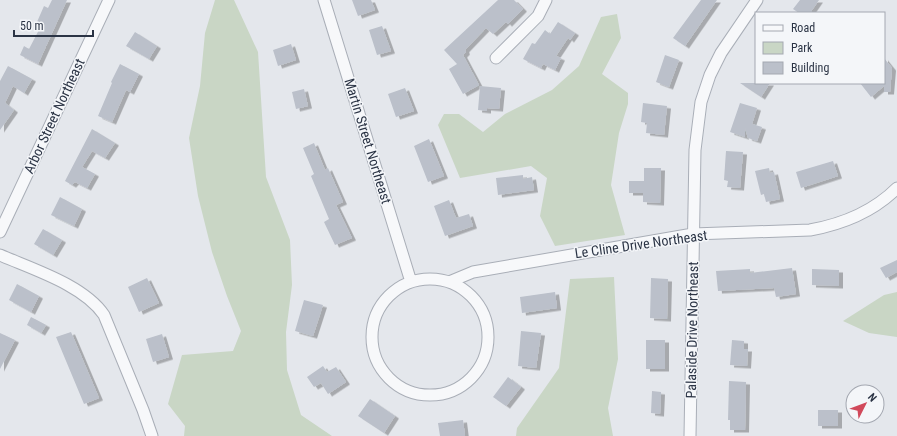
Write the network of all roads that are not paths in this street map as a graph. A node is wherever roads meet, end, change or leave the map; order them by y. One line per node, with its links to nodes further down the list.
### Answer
1 (109, 0): 7 (street, Arbor Street Northeast)
2 (324, 0): 10 (street, Martin Street Northeast)
3 (546, 0): 5 (street)
4 (757, 0): 8 (street, Palaside Drive Northeast)
5 (496, 58)
6 (897, 188): 8 (street, Le Cline Drive Northeast)
7 (0, 232)
8 (694, 234): 11 (street, Le Cline Drive Northeast); 13 (street, Palaside Drive Northeast)
9 (0, 255): 12 (street)
10 (411, 282): 11 (street); 11 (street)
11 (449, 282)
12 (152, 436)
13 (690, 436)

